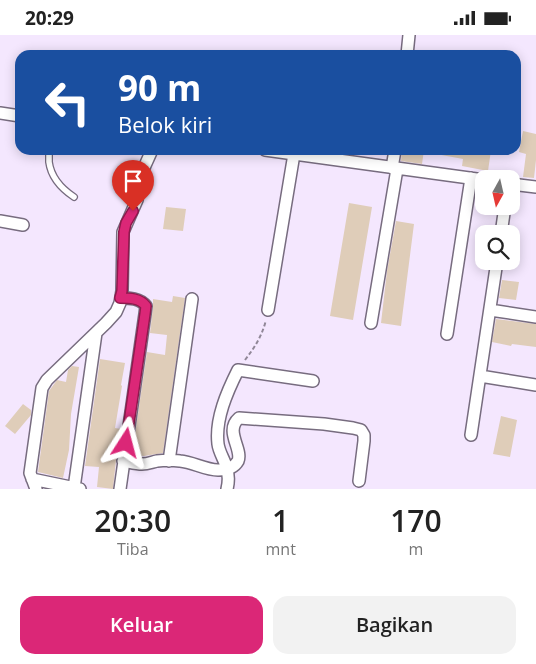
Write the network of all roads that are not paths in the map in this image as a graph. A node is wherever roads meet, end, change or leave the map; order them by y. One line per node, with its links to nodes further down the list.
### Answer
1 (409, 35): 2 (street)
2 (408, 50)
3 (0, 113): 4 (street)
4 (15, 115)
5 (49, 155): 15 (lane)
6 (150, 155): 19 (street)
7 (294, 155): 21 (street)
8 (301, 155): 10 (street)
9 (395, 155): 10 (street)
10 (394, 168): 11 (street); 24 (street)
11 (471, 178): 12 (street); 26 (street)
12 (475, 179)
13 (520, 185): 14 (street)
14 (536, 187)
15 (74, 197)
16 (0, 221): 17 (street)
17 (23, 225)
18 (496, 270): 22 (street)
19 (120, 298): 25 (street); 31 (street)
20 (192, 299): 32 (street)
21 (268, 310)
22 (490, 310): 23 (street); 27 (street)
23 (536, 317)
24 (371, 323)
25 (96, 333): 35 (street); 36 (street)
26 (446, 335)
27 (480, 376): 29 (street); 30 (street)
28 (312, 381): 33 (street)
29 (536, 385)
30 (471, 435)
31 (123, 461): 32 (street); 37 (street)
32 (168, 461): 33 (street)
33 (228, 468): 34 (street); 38 (street)
34 (359, 481)
35 (34, 484): 36 (street)
36 (77, 488)
37 (120, 489)
38 (228, 489)

